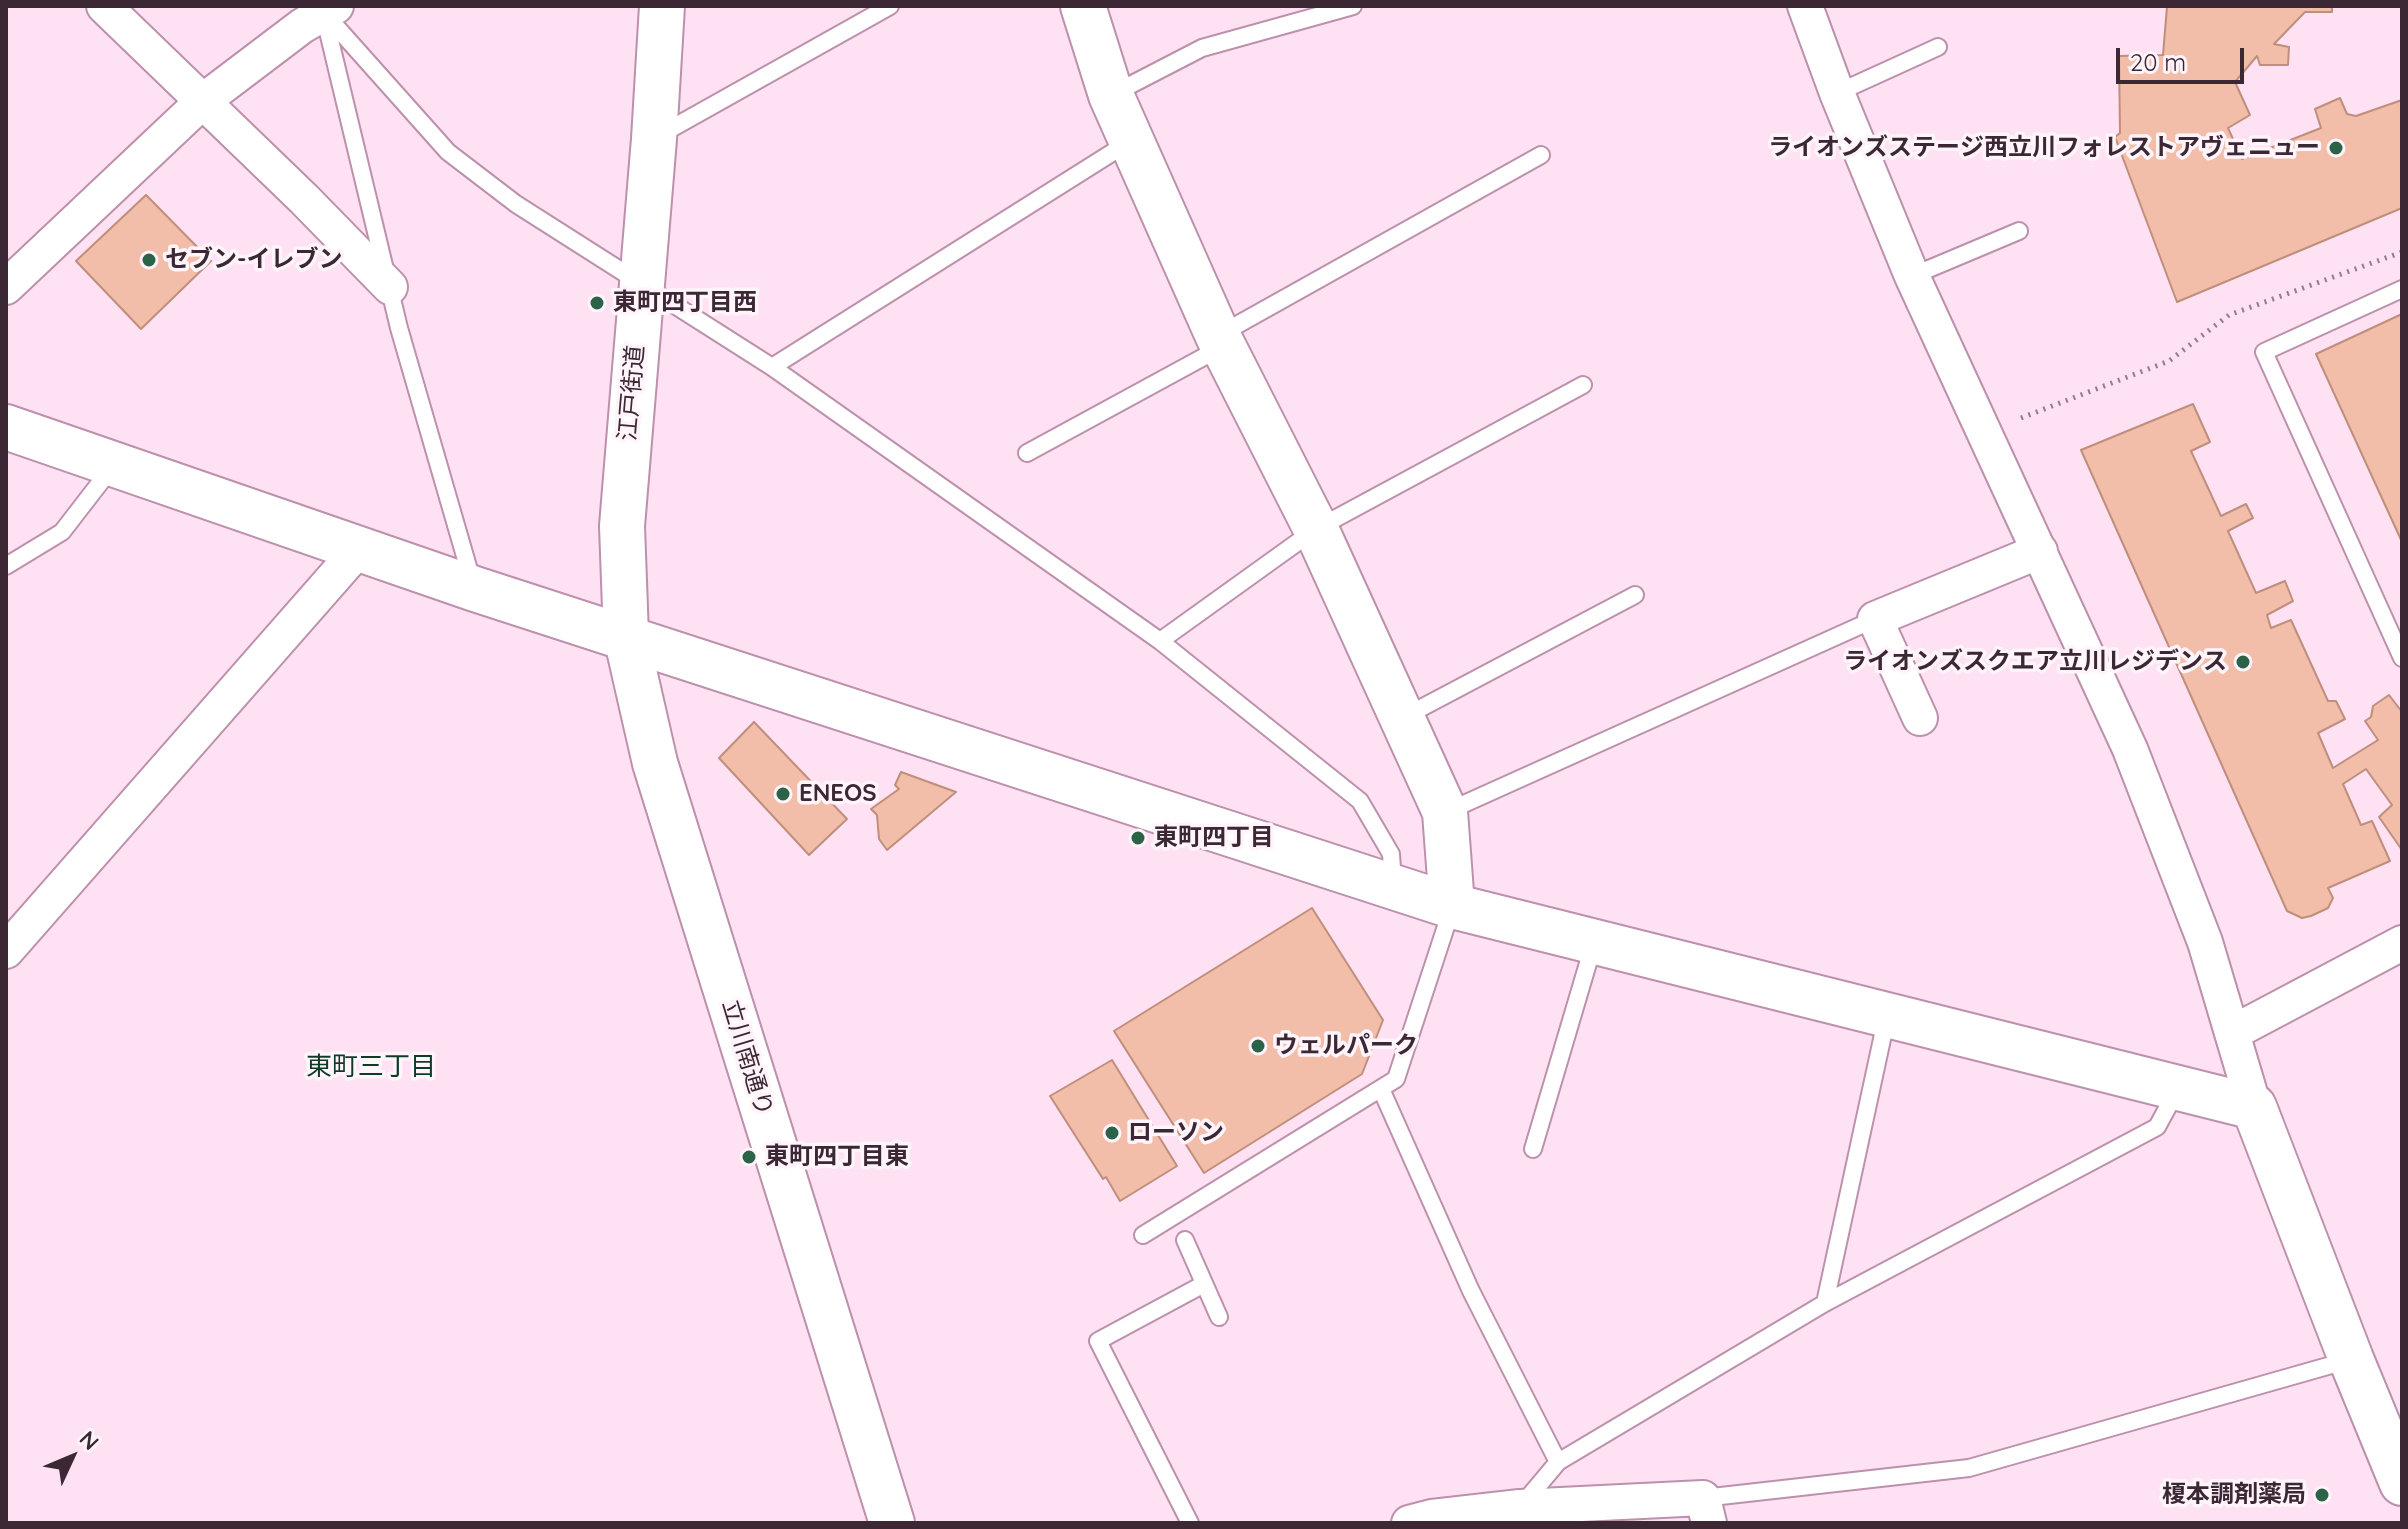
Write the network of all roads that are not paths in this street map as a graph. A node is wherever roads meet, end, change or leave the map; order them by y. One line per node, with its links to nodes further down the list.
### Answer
1 (104, 6): 11 (street)
2 (662, 6): 12 (main road, 江戸街道)
3 (890, 6): 12 (lane)
4 (1083, 6): 10 (main road)
5 (1353, 6): 10 (lane)
6 (1805, 6): 9 (street)
7 (330, 10): 11 (street); 17 (lane); 19 (lane)
8 (1938, 47): 9 (lane)
9 (1837, 93): 16 (street)
10 (1111, 95): 13 (main road)
11 (203, 101): 18 (street); 19 (street)
12 (654, 139): 17 (main road, 江戸街道)
13 (1131, 141): 21 (main road); 22 (lane)
14 (1541, 155): 21 (lane)
15 (2019, 231): 16 (lane)
16 (1912, 276): 29 (street)
17 (641, 281): 22 (lane); 34 (main road, 江戸街道)
18 (6, 287)
19 (390, 287): 31 (lane)
20 (2402, 289): 36 (lane)
21 (1221, 341): 25 (lane); 27 (main road)
22 (772, 367): 35 (lane)
23 (1583, 385): 27 (lane)
24 (6, 427): 26 (main road)
25 (1027, 453)
26 (114, 465): 28 (main road); 30 (lane)
27 (1316, 529): 35 (lane); 37 (main road)
28 (358, 550): 31 (main road); 44 (street)
29 (2040, 551): 33 (street); 46 (street)
30 (6, 566)
31 (475, 589): 34 (main road)
32 (1635, 595): 37 (lane)
33 (1875, 619): 38 (street); 39 (lane)
34 (626, 636): 40 (main road); 61 (main road, 立川南通り)
35 (1160, 641): 40 (lane)
36 (2402, 658)
37 (1403, 718): 39 (main road)
38 (1920, 718)
39 (1445, 812): 41 (main road)
40 (1393, 888): 41 (main road)
41 (1452, 906): 42 (main road); 48 (lane)
42 (1594, 942): 45 (main road); 50 (lane)
43 (2402, 943): 46 (street)
44 (6, 951)
45 (1887, 1015): 47 (main road); 54 (lane)
46 (2232, 1033): 49 (street)
47 (2179, 1087): 49 (main road); 54 (lane)
48 (1381, 1089): 51 (lane); 57 (lane)
49 (2254, 1107): 56 (main road)
50 (1533, 1149)
51 (1143, 1235)
52 (1185, 1240): 53 (lane)
53 (1204, 1284): 55 (lane); 62 (lane)
54 (1825, 1303): 57 (lane)
55 (1219, 1317)
56 (2351, 1359): 58 (main road); 60 (lane)
57 (1558, 1462): 59 (lane)
58 (2401, 1475)
59 (1520, 1507): 60 (street); 63 (street)
60 (1706, 1510)
61 (892, 1523)
62 (1190, 1523)
63 (1409, 1523)

